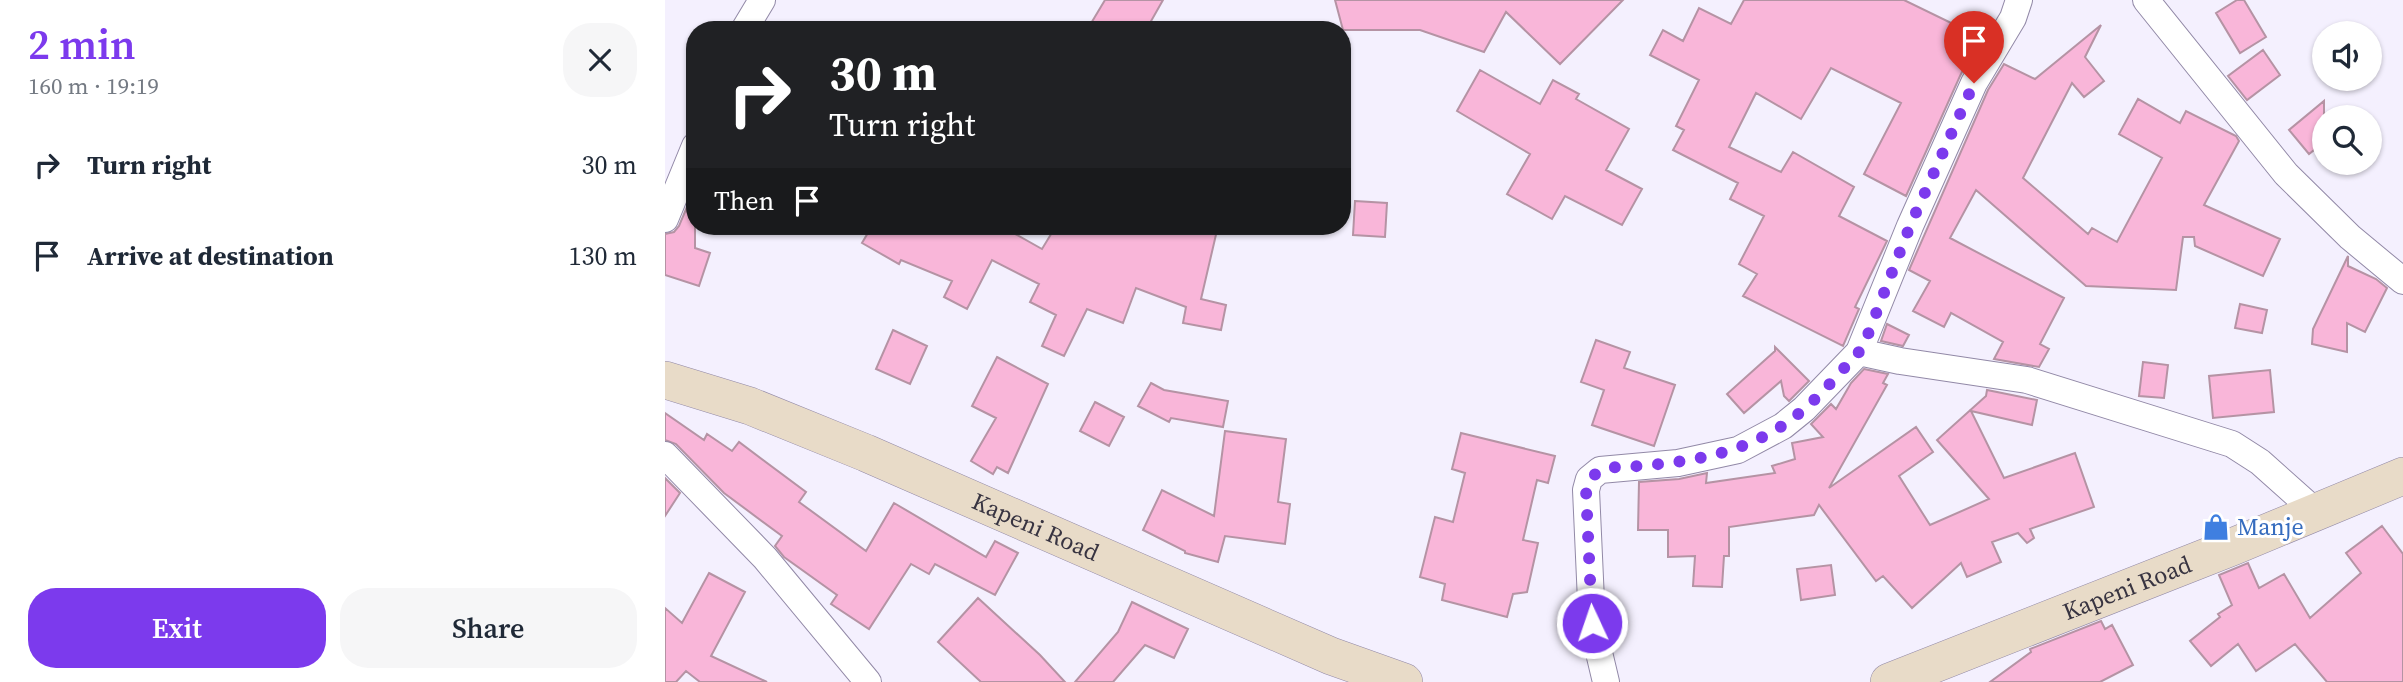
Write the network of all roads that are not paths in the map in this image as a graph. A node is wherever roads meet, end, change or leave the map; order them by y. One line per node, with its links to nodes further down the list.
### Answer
1 (762, 0): 4 (street)
2 (2019, 0): 8 (street)
3 (2146, 0): 7 (street)
4 (749, 21)
5 (686, 168): 6 (street)
6 (665, 219)
7 (2403, 281)
8 (1859, 352): 12 (street); 15 (street)
9 (665, 380): 13 (main road, Kapeni Road)
10 (665, 455): 14 (street)
11 (2403, 476): 12 (main road, Kapeni Road)
12 (2316, 512): 16 (main road, Kapeni Road)
13 (1382, 678)
14 (868, 682)
15 (1606, 682)
16 (1889, 682)

